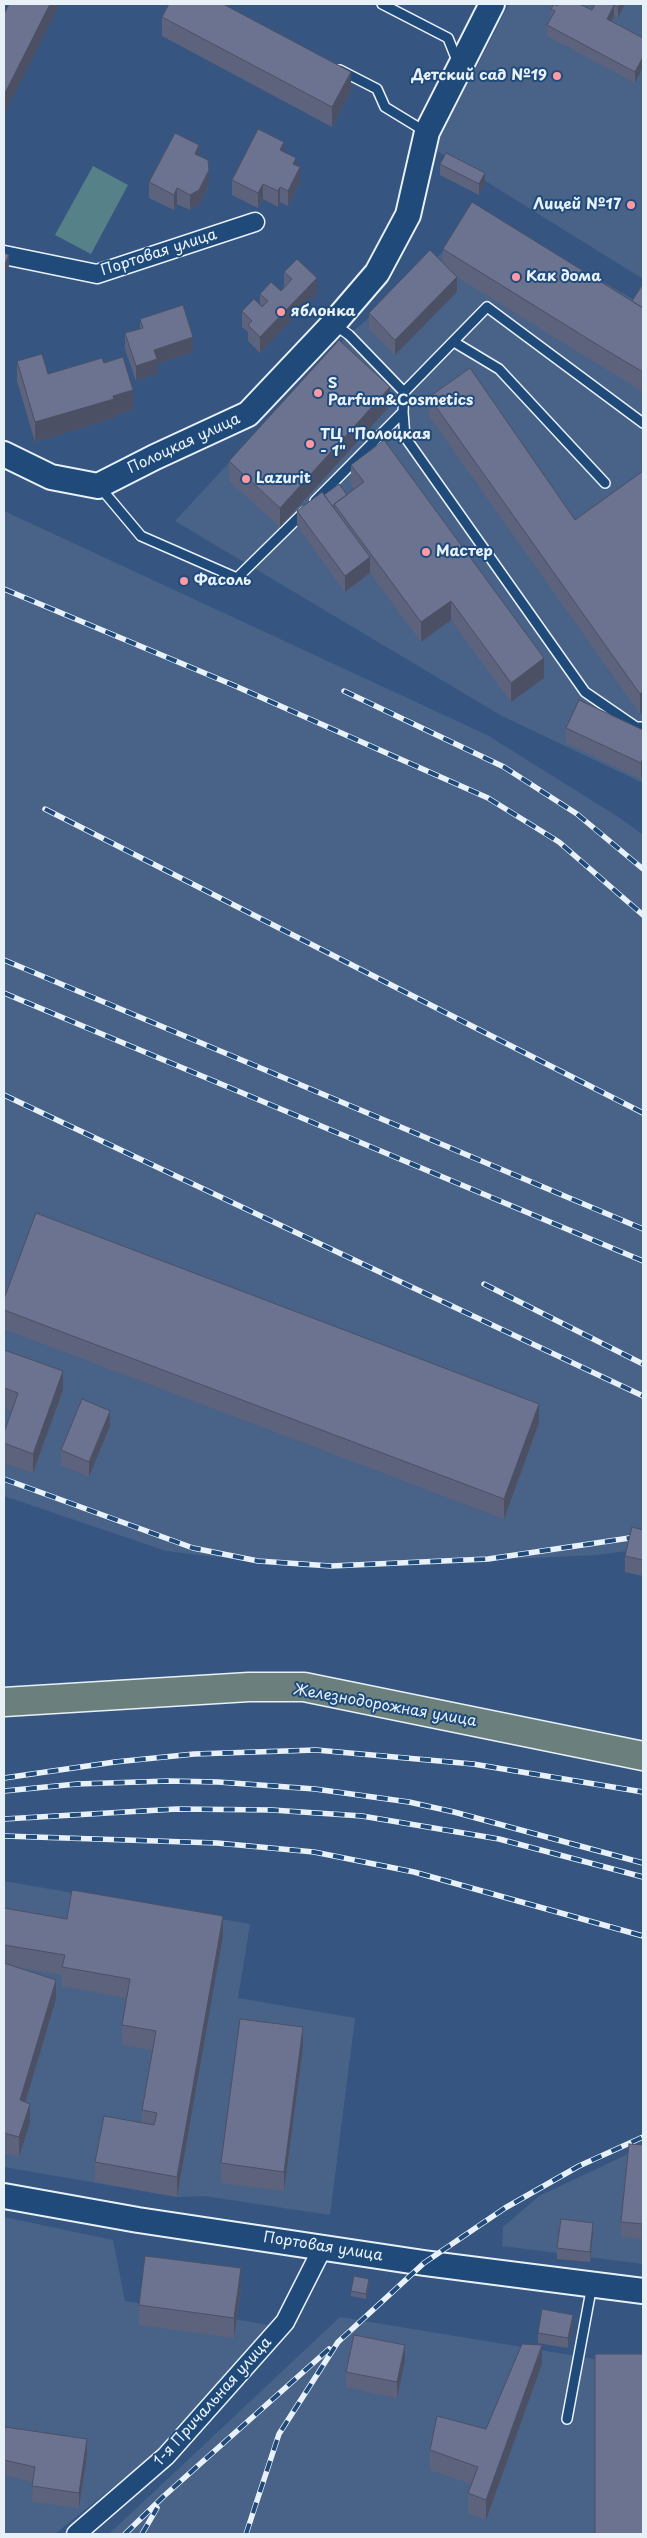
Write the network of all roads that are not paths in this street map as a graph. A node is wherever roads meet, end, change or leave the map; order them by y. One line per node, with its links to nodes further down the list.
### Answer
1 (382, 4): 4 (lane)
2 (492, 4): 4 (street, Полоцкая улица)
3 (334, 67): 5 (lane)
4 (460, 67): 5 (street, Полоцкая улица)
5 (427, 132): 8 (street, Полоцкая улица)
6 (255, 222): 7 (street, Портовая улица)
7 (4, 255)
8 (334, 323): 10 (lane); 15 (street, Полоцкая улица)
9 (454, 342): 10 (lane); 12 (lane); 14 (lane)
10 (404, 392): 11 (lane)
11 (402, 412): 15 (lane); 16 (lane)
12 (643, 423)
13 (4, 454): 15 (street)
14 (605, 483)
15 (98, 486)
16 (643, 728)
17 (4, 1702): 18 (main road, Железнодорожная улица)
18 (643, 1756)
19 (4, 2196): 20 (street, Портовая улица)
20 (323, 2247): 21 (street, Портовая улица); 24 (street, 1-я Причальная улица)
21 (592, 2284): 22 (street, Портовая улица); 23 (lane)
22 (643, 2290)
23 (567, 2419)
24 (76, 2534)

